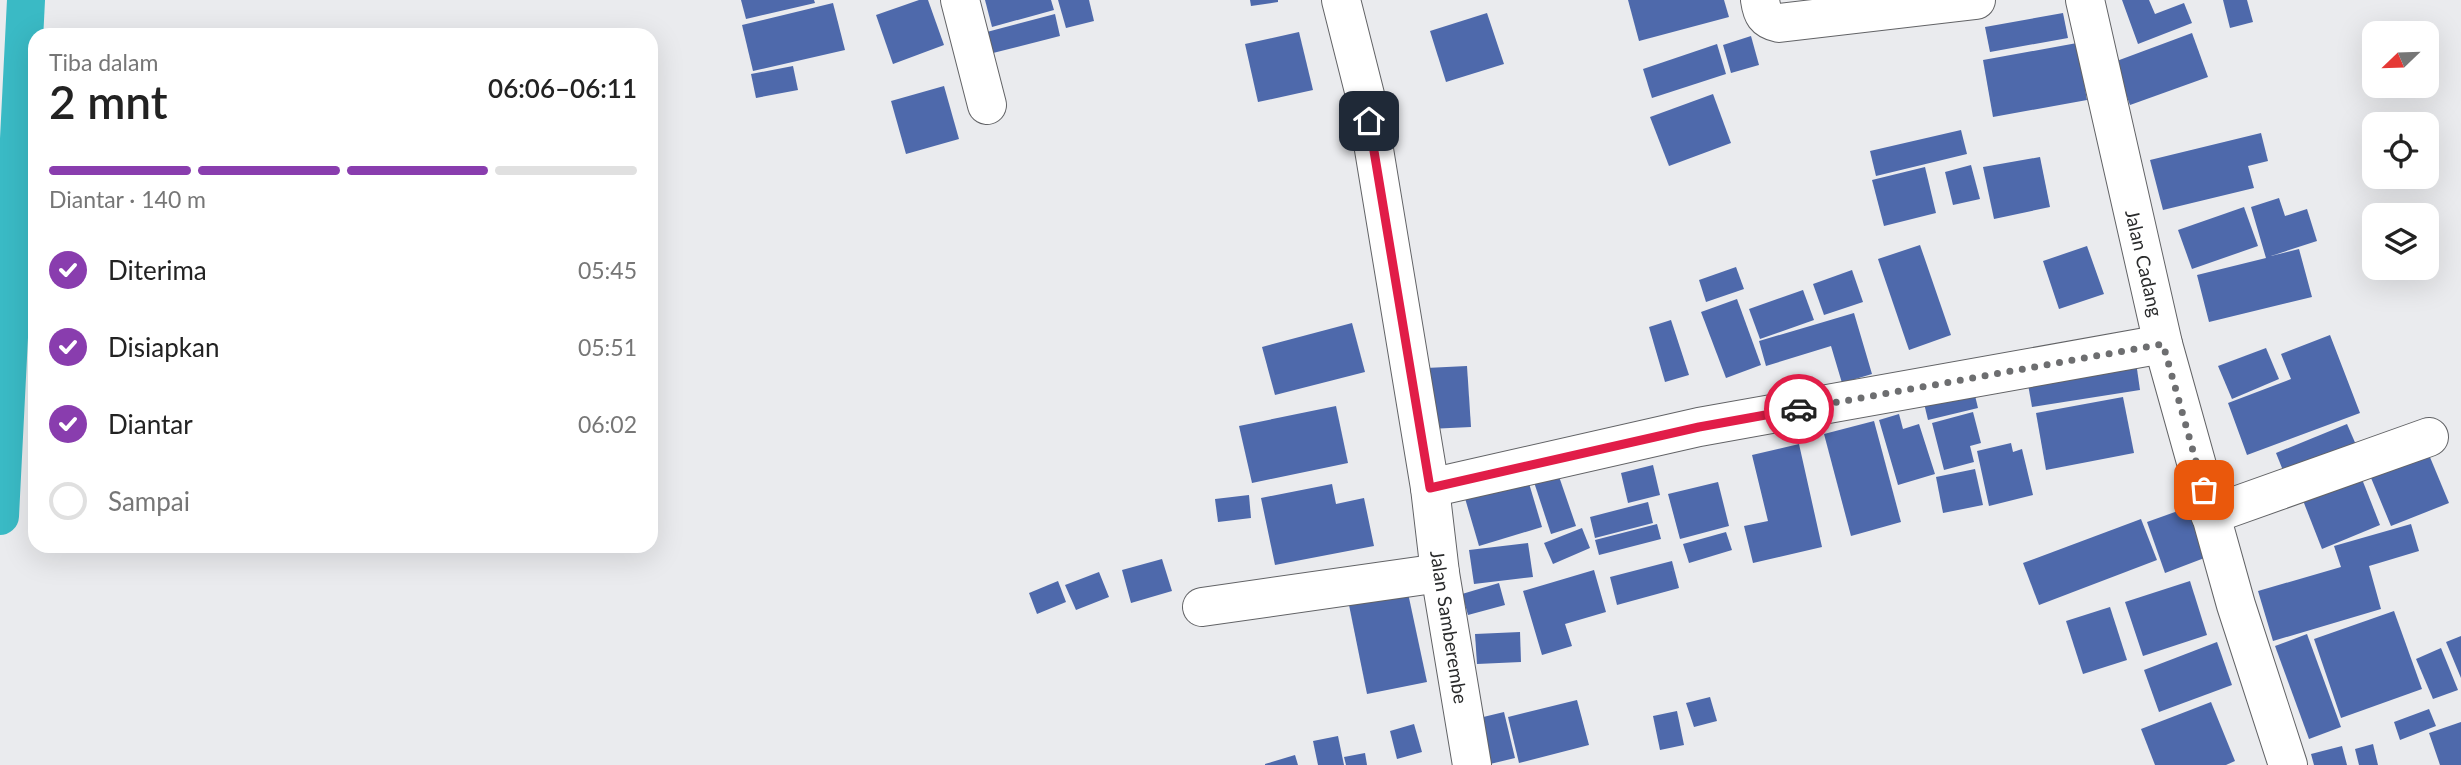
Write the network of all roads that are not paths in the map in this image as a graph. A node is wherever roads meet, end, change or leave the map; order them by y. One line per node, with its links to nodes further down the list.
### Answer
1 (960, 0): 6 (street)
2 (1341, 0): 9 (street, Jalan Samberembe)
3 (1760, 0): 4 (street)
4 (1976, 0)
5 (2085, 0): 7 (street, Jalan Cadang)
6 (987, 105)
7 (2163, 344): 9 (street); 10 (street, Jalan Cadang)
8 (2429, 437): 10 (street)
9 (1430, 488): 11 (street, Jalan Samberembe)
10 (2210, 515): 14 (street, Jalan Cadang)
11 (1440, 573): 12 (street); 13 (street, Jalan Samberembe)
12 (1202, 607)
13 (1472, 765)
14 (2288, 765)

